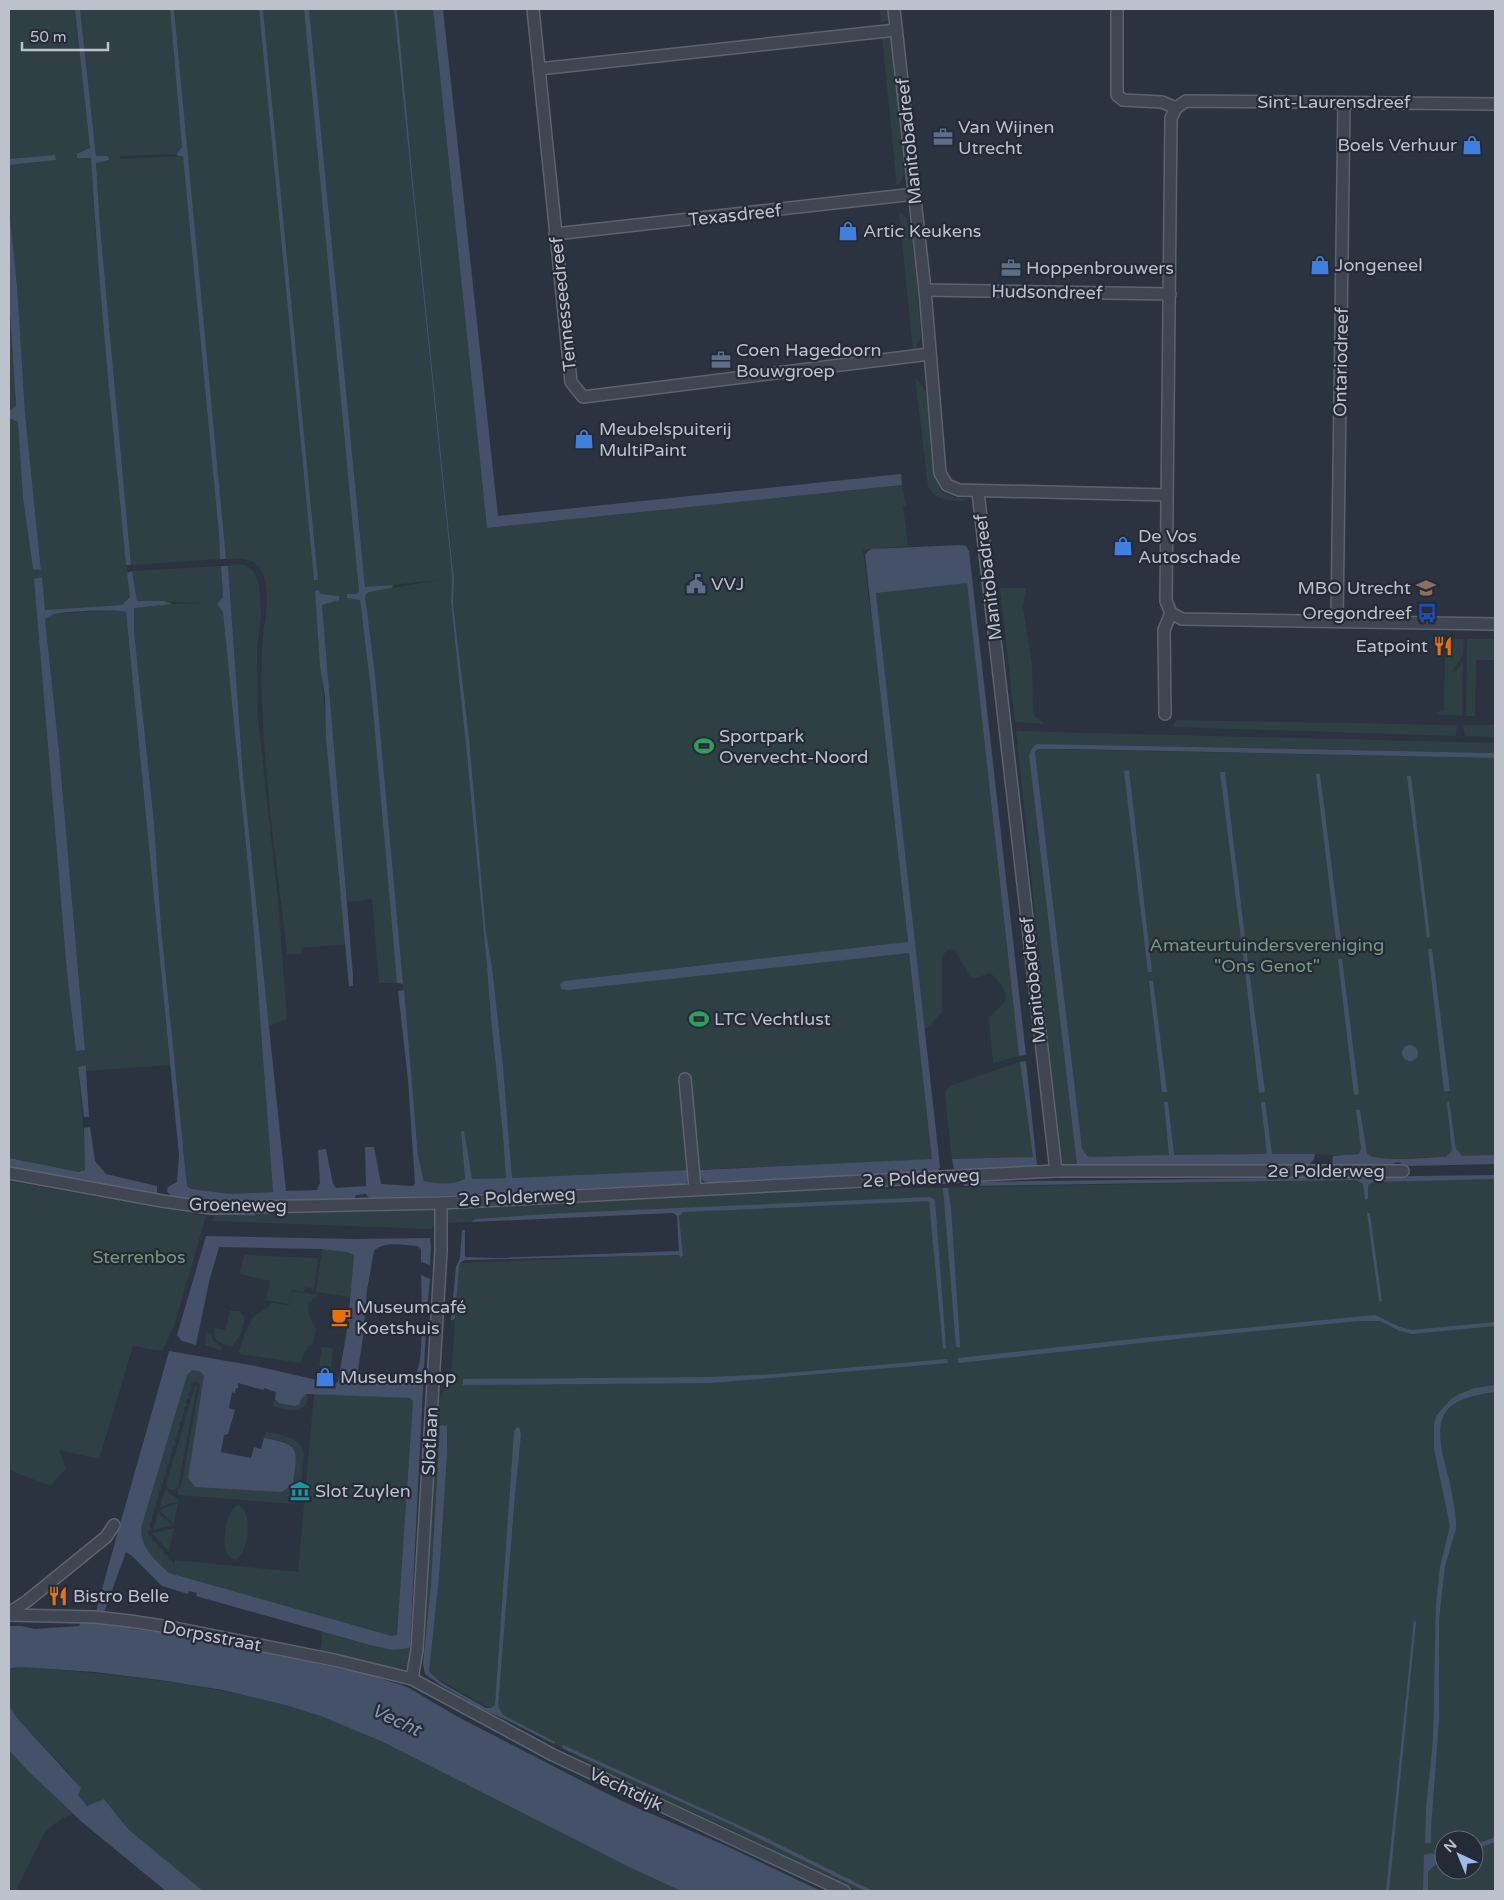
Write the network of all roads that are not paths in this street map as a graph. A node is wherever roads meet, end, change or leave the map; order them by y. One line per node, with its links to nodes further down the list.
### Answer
1 (533, 9): 5 (street, Tennesseedreef)
2 (894, 9): 4 (street, Manitobadreef)
3 (1117, 9): 8 (street)
4 (896, 30): 5 (street); 9 (street, Manitobadreef)
5 (539, 69): 10 (street, Tennesseedreef)
6 (1344, 103): 7 (street, Sint-Laurensdreef); 8 (street, Sint-Laurensdreef); 17 (street, Ontariodreef)
7 (1495, 104)
8 (1176, 108): 12 (street)
9 (915, 194): 10 (street, Texasdreef); 11 (street, Manitobadreef)
10 (555, 234): 13 (street, Tennesseedreef)
11 (925, 290): 12 (street, Hudsondreef); 13 (street, Manitobadreef)
12 (1170, 294): 15 (street)
13 (930, 354): 14 (street, Manitobadreef)
14 (978, 492): 15 (street); 21 (street, Manitobadreef)
15 (1167, 496): 16 (street)
16 (1171, 613): 17 (street); 19 (street)
17 (1337, 621): 18 (street)
18 (1495, 624)
19 (1165, 714)
20 (685, 1079): 24 (street)
21 (1056, 1171): 22 (street, 2e Polderweg); 24 (street, 2e Polderweg)
22 (1403, 1171)
23 (9, 1173): 25 (street, Groeneweg)
24 (695, 1188): 25 (street, 2e Polderweg)
25 (440, 1202): 28 (street, Slotlaan)
26 (114, 1525): 27 (street)
27 (9, 1614): 28 (street, Dorpsstraat)
28 (412, 1679): 29 (street, Vechtdijk)
29 (844, 1891)

